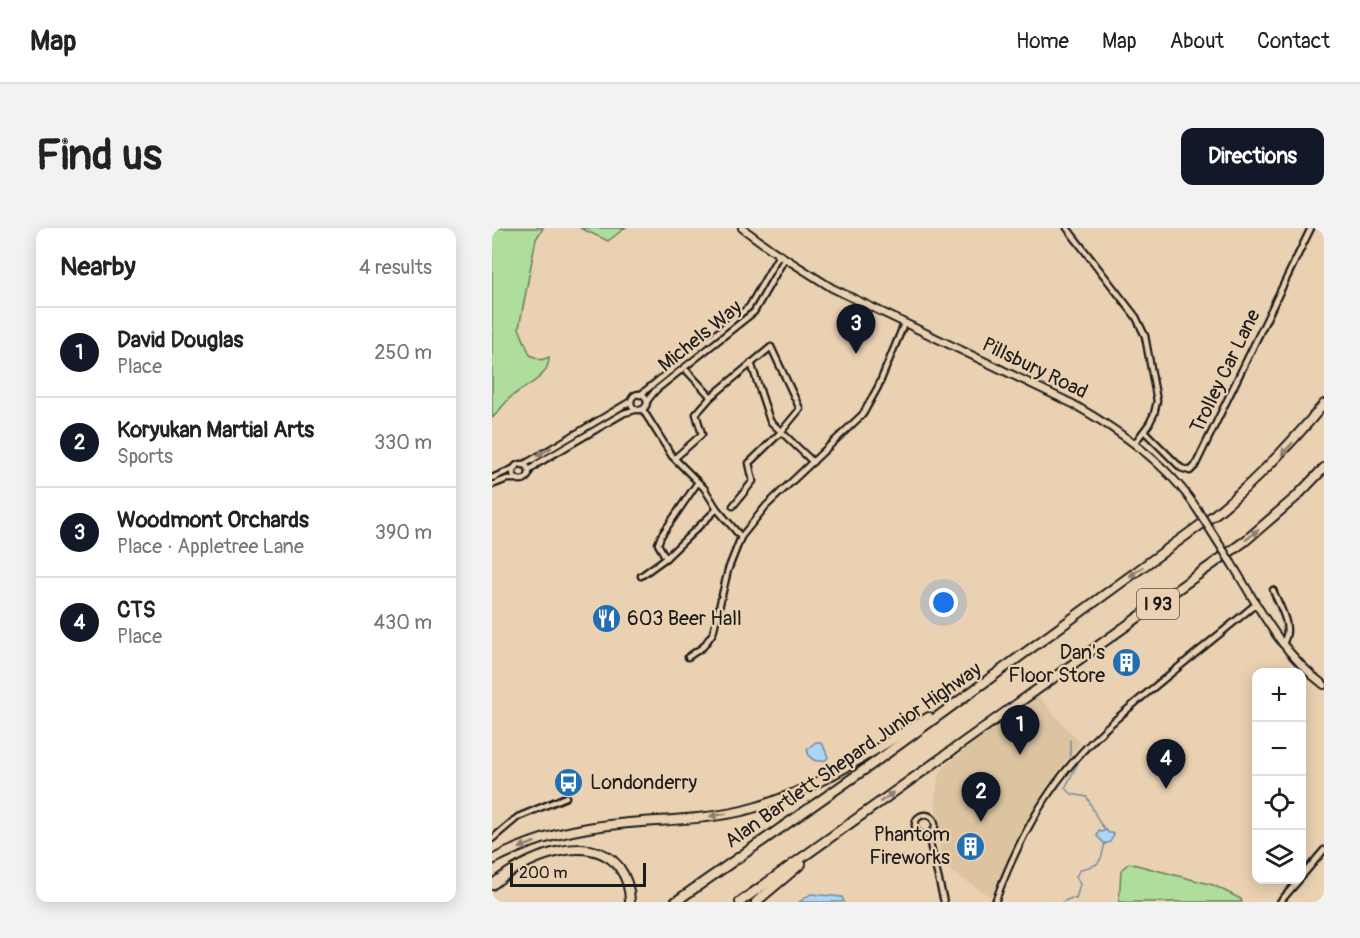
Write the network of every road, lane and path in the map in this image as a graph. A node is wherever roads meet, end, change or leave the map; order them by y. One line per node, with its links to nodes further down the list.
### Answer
1 (742, 228): 4 (street, Pillsbury Road)
2 (1066, 228): 16 (street)
3 (1311, 228): 16 (street, Trolley Car Lane)
4 (782, 257): 5 (street, Pillsbury Road); 8 (street, Michels Way); 11 (street, Michels Way)
5 (904, 324): 17 (street, Pillsbury Road); 19 (street)
6 (751, 363): 9 (street); 15 (street); 15 (street)
7 (687, 371): 9 (street)
8 (640, 394): 10 (street); 11 (street)
9 (711, 397): 18 (street)
10 (631, 401): 13 (street); 20 (street, one-way to 20)
11 (647, 401): 14 (street)
12 (1324, 404): 38 (highway, Alan Bartlett Shepard Junior Highway / I 93, one-way to 38)
13 (635, 410): 14 (street); 23 (street)
14 (643, 410): 18 (street)
15 (781, 432): 19 (street); 28 (street)
16 (1144, 432): 17 (street)
17 (1134, 444): 34 (street, Pillsbury Road, bridge)
18 (675, 458): 26 (street)
19 (813, 462): 30 (street)
20 (523, 465): 21 (street); 23 (street)
21 (515, 468): 24 (street); 25 (street)
22 (1324, 470): 40 (highway, I 93, one-way to 22)
23 (529, 471): 25 (street)
24 (492, 478)
25 (517, 479): 27 (street)
26 (698, 482): 29 (street); 31 (street)
27 (492, 485)
28 (733, 506)
29 (717, 509): 30 (street); 31 (street)
30 (741, 537): 36 (street)
31 (666, 558): 32 (street)
32 (641, 576)
33 (1273, 590): 35 (street)
34 (1256, 604): 35 (street, Pillsbury Road); 53 (street)
35 (1282, 644): 37 (street, Pillsbury Road)
36 (688, 657)
37 (1324, 685)
38 (976, 688): 44 (highway, one-way to 44); 49 (highway, Alan Bartlett Shepard Junior Highway / I 93)
39 (566, 797): 42 (street)
40 (839, 831): 50 (highway, I 93); 51 (highway)
41 (928, 835): 41 (street); 52 (street)
42 (492, 839)
43 (1324, 850): 45 (street)
44 (492, 860)
45 (1306, 871)
46 (1295, 884): 54 (street)
47 (492, 885): 48 (highway)
48 (630, 902)
49 (675, 902)
50 (740, 902)
51 (756, 902)
52 (944, 902)
53 (995, 902)
54 (1280, 902)

